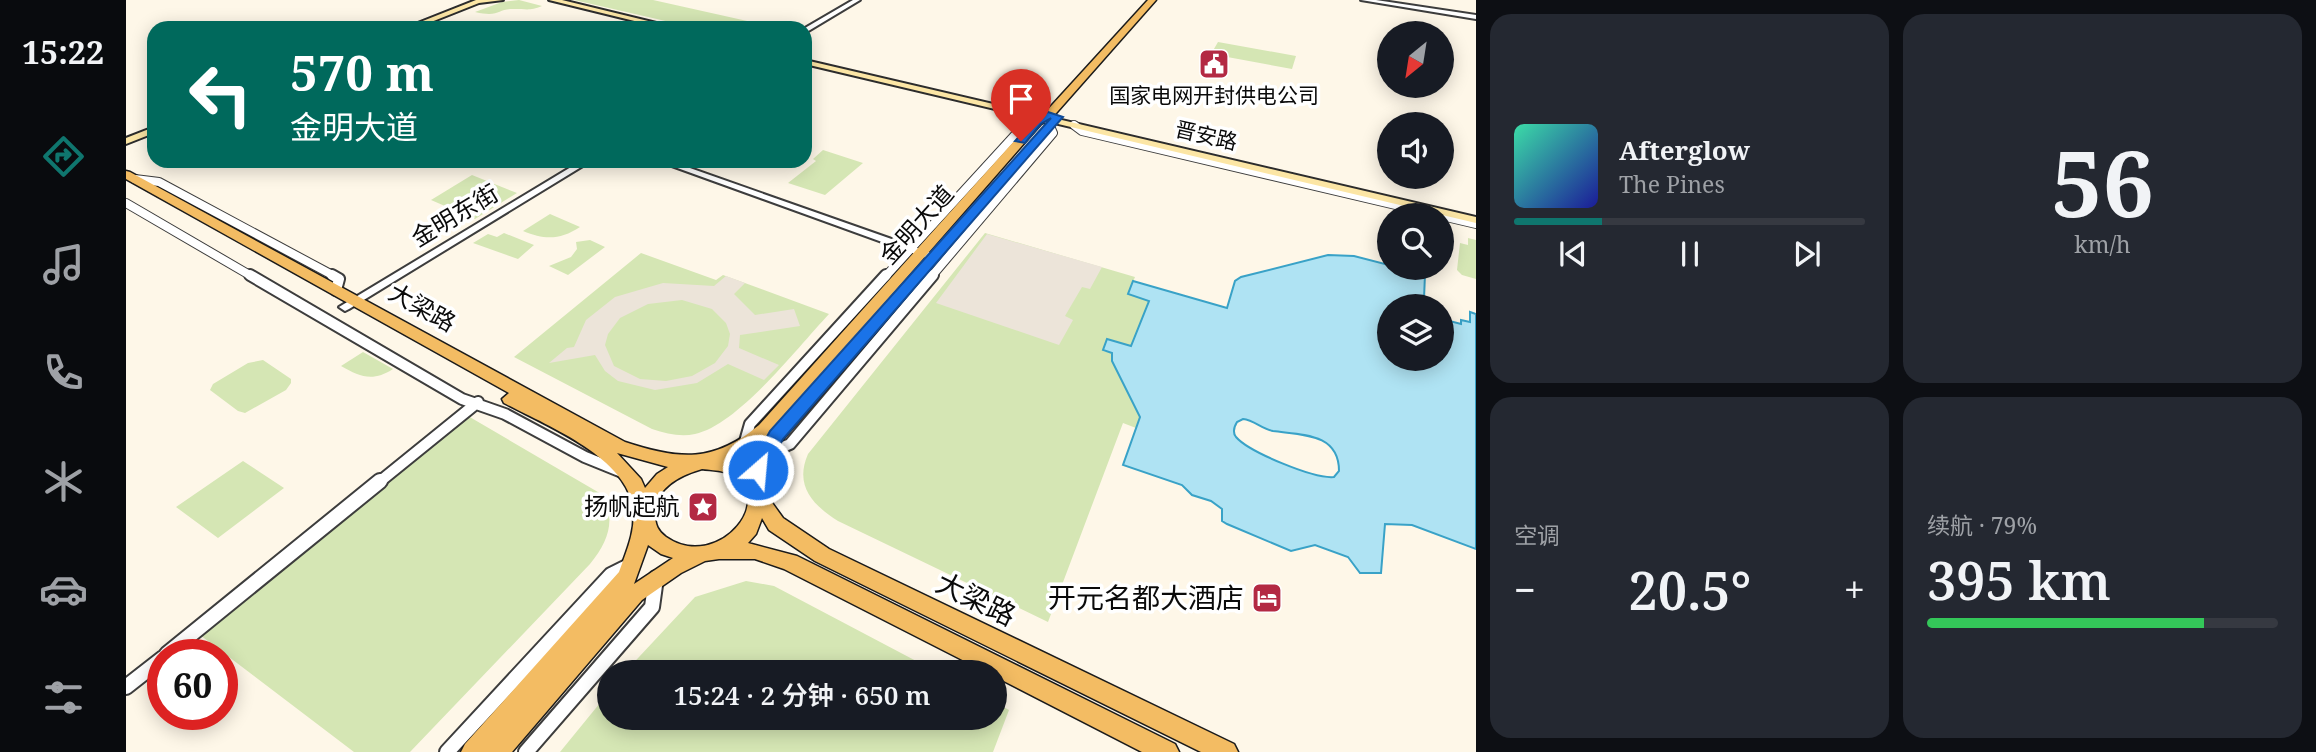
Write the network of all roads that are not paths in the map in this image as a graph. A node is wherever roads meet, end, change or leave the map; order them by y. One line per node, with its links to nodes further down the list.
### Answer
1 (499, 0): 9 (main road)
2 (539, 0): 13 (main road)
3 (553, 0): 14 (main road)
4 (857, 0): 15 (street)
5 (1152, 0): 17 (main road, 金明大道)
6 (1160, 0): 17 (main road, 金明大道)
7 (1364, 0): 10 (street)
8 (1372, 0): 10 (street)
9 (483, 1): 11 (main road); 12 (main road)
10 (1476, 17)
11 (428, 21)
12 (433, 21)
13 (629, 21)
14 (643, 21)
15 (812, 27)
16 (812, 62): 17 (main road, 晋安路)
17 (1049, 119): 18 (main road, 晋安路); 29 (main road, 晋安路); 30 (main road, 金明大道); 33 (street)
18 (1074, 125): 27 (street); 29 (main road, 晋安路)
19 (147, 128): 21 (main road)
20 (147, 133): 22 (main road)
21 (126, 135)
22 (126, 141)
23 (575, 168): 31 (street, 金明东街)
24 (682, 168): 30 (street)
25 (129, 179): 31 (main road, 大梁路); 31 (main road, 大梁路)
26 (126, 203): 32 (street)
27 (1385, 203)
28 (1454, 218): 29 (street)
29 (1476, 220)
30 (923, 253): 33 (main road, 金明大道); 34 (main road, 金明大道)
31 (350, 304): 34 (main road, 大梁路); 35 (main road, 大梁路)
32 (478, 402): 35 (street); 41 (street)
33 (766, 454): 36 (main road, 金明大道)
34 (702, 462): 36 (main road); 37 (main road)
35 (630, 475): 37 (main road, 大梁路)
36 (754, 489): 38 (main road); 49 (main road, 大梁路)
37 (645, 516): 38 (main road); 39 (main road)
38 (713, 552): 40 (main road); 48 (main road, 大梁路)
39 (634, 564): 44 (street); 45 (main road)
40 (656, 578): 46 (main road); 47 (street)
41 (186, 639)
42 (147, 670): 43 (street)
43 (126, 687)
44 (447, 752)
45 (473, 752)
46 (496, 752)
47 (526, 752)
48 (1167, 752)
49 (1226, 752)

